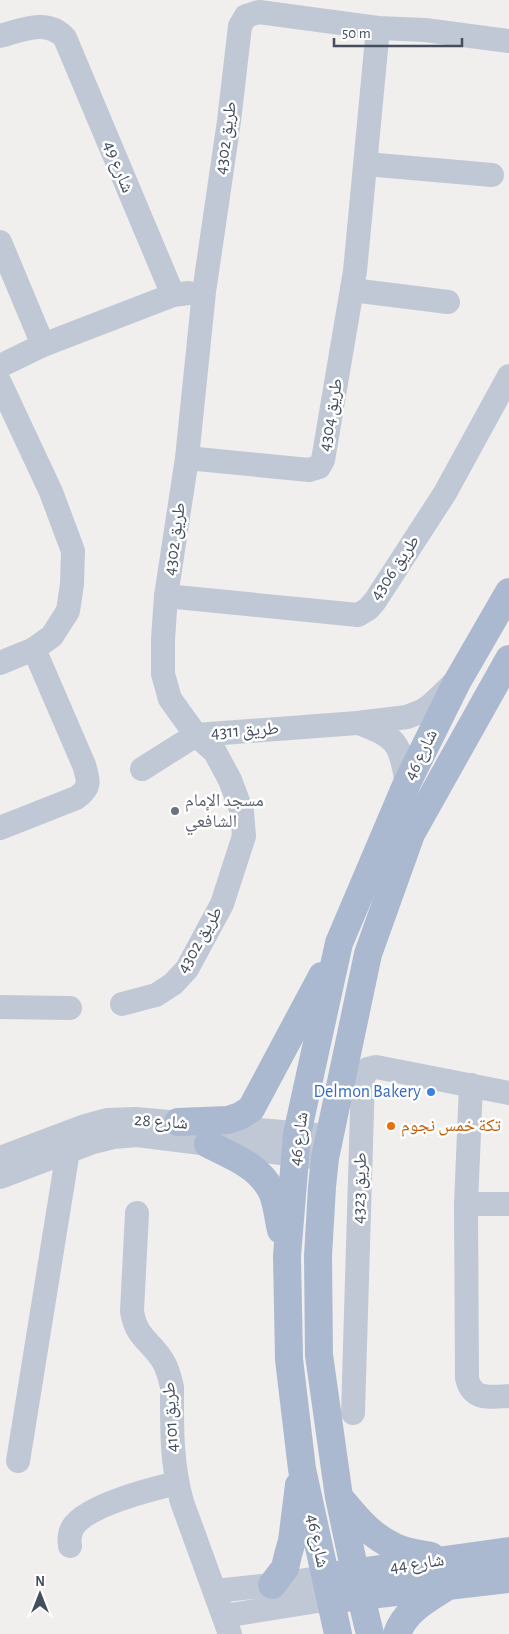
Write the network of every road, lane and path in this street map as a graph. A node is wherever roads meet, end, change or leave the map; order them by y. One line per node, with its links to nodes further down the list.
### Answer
1 (378, 28): 3 (street); 4 (street, طريق 4304); 8 (street, طريق 4302)
2 (0, 36): 9 (street, شارع 49)
3 (509, 42)
4 (366, 164): 5 (street); 7 (street, طريق 4304)
5 (492, 174)
6 (0, 242): 11 (street)
7 (352, 290): 10 (street); 15 (street, طريق 4304)
8 (204, 292): 9 (street); 15 (street, طريق 4302)
9 (173, 294): 11 (street)
10 (448, 302)
11 (42, 345): 12 (street)
12 (0, 366)
13 (509, 376): 17 (street, طريق 4306)
14 (0, 383): 18 (street)
15 (187, 458): 17 (street, طريق 4302)
16 (509, 592): 21 (main road, شارع 46)
17 (166, 596): 23 (street, طريق 4302)
18 (34, 649): 20 (street); 26 (street)
19 (509, 659): 36 (main road, شارع 46)
20 (0, 663)
21 (457, 682): 22 (street, طريق 4311); 25 (main road, شارع 46)
22 (357, 722): 23 (street, طريق 4311); 25 (street, طريق 4311)
23 (196, 735): 24 (street, طريق 4311); 28 (street, طريق 4302)
24 (142, 769)
25 (407, 783): 27 (main road, شارع 46)
26 (0, 828)
27 (339, 943): 33 (main road); 35 (main road, شارع 46)
28 (122, 1004)
29 (0, 1007): 30 (street)
30 (70, 1008)
31 (471, 1085): 32 (street, طريق 4323); 40 (street); 45 (street, طريق 4323)
32 (509, 1093)
33 (178, 1122): 35 (street, شارع 28); 38 (street, شارع 28)
34 (208, 1144): 35 (street, شارع 28); 37 (street, شارع 28); 43 (main road)
35 (296, 1145): 36 (street, شارع 28); 43 (main road, شارع 46)
36 (327, 1147): 49 (main road, شارع 46)
37 (68, 1151): 39 (street, شارع 28); 46 (street)
38 (0, 1158)
39 (0, 1177)
40 (466, 1204): 41 (street); 44 (street)
41 (509, 1204)
42 (137, 1212): 48 (street, طريق 4101)
43 (287, 1256): 47 (main road, شارع 46)
44 (509, 1396)
45 (353, 1413)
46 (18, 1461)
47 (302, 1468): 55 (main road); 56 (main road, شارع 46)
48 (177, 1483): 50 (street); 57 (street, طريق 4101)
49 (339, 1497): 52 (main road); 54 (main road, شارع 46)
50 (70, 1546)
51 (509, 1551): 52 (main road, شارع 44)
52 (449, 1573): 53 (main road, شارع 44); 54 (main road, شارع 44); 61 (main road)
53 (509, 1579)
54 (358, 1584): 56 (main road, شارع 44); 60 (main road, شارع 46)
55 (272, 1585): 56 (street); 57 (street)
56 (328, 1588): 58 (street, طريق 4101); 59 (main road, شارع 46)
57 (215, 1591): 58 (street, طريق 4101)
58 (227, 1625)
59 (338, 1634)
60 (370, 1634)
61 (397, 1634)

